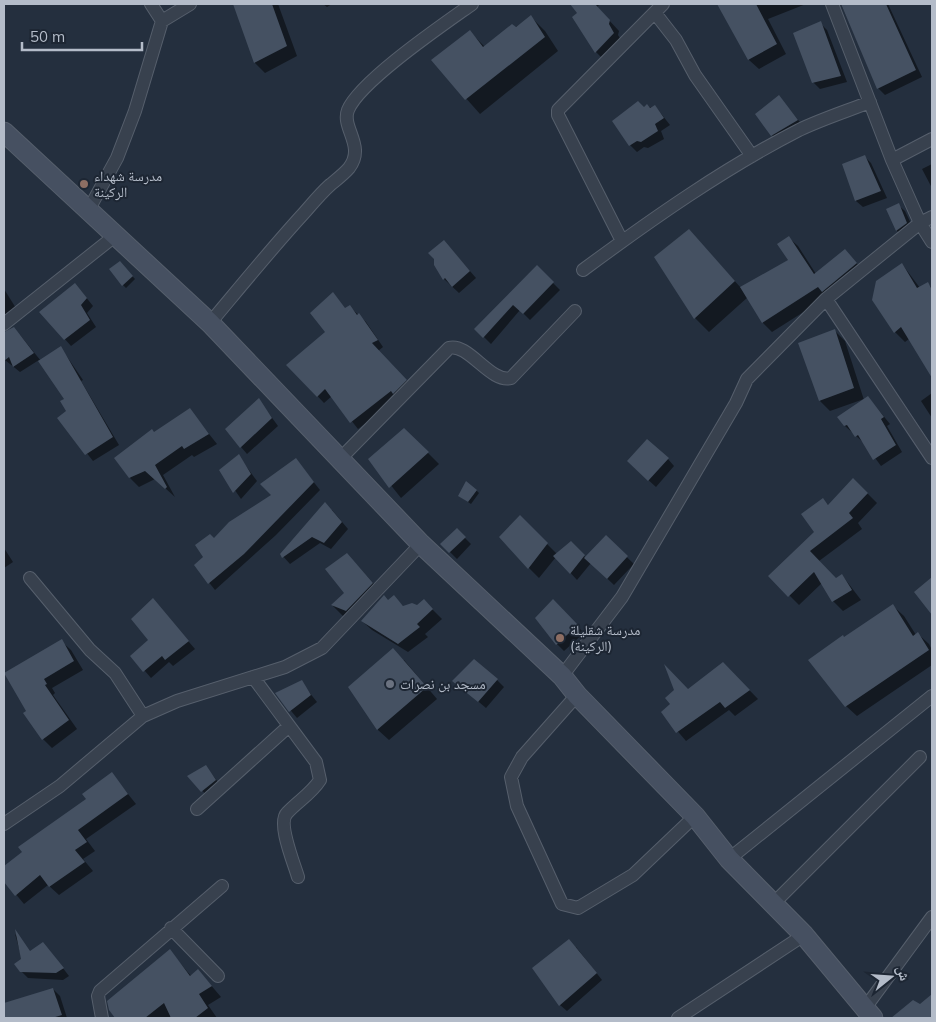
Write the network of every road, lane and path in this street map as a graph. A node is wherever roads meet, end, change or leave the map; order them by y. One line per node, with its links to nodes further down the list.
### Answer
1 (151, 4): 6 (street)
2 (190, 4): 6 (street)
3 (472, 4): 22 (street)
4 (832, 4): 7 (street)
5 (659, 8): 10 (street); 16 (street)
6 (162, 21): 12 (street)
7 (870, 102): 10 (street); 11 (street)
8 (4, 134): 12 (street)
9 (932, 140): 11 (street)
10 (752, 156): 16 (street)
11 (892, 160): 14 (street)
12 (89, 210): 15 (street)
13 (932, 217): 14 (street)
14 (920, 223): 17 (street); 19 (street)
15 (116, 235): 21 (street); 22 (street)
16 (622, 241): 18 (street)
17 (932, 242)
18 (583, 270)
19 (826, 299): 23 (street); 27 (street)
20 (575, 312): 24 (street)
21 (4, 324)
22 (210, 324): 24 (street)
23 (932, 458)
24 (340, 459): 25 (street)
25 (421, 544): 27 (street); 28 (street)
26 (30, 578): 31 (street)
27 (562, 676): 29 (street)
28 (253, 677): 31 (street); 32 (street)
29 (577, 695): 35 (street); 35 (street)
30 (932, 696): 37 (street)
31 (143, 716): 36 (street)
32 (290, 726): 34 (street); 38 (street)
33 (920, 757): 40 (street)
34 (197, 809)
35 (694, 816): 37 (street)
36 (4, 824)
37 (729, 859): 40 (street)
38 (298, 877)
39 (222, 886): 42 (street)
40 (773, 904): 43 (street)
41 (932, 917): 45 (street)
42 (171, 928): 44 (street); 46 (street)
43 (804, 935): 45 (street); 47 (street)
44 (218, 976)
45 (869, 1013)
46 (102, 1018)
47 (678, 1018)

